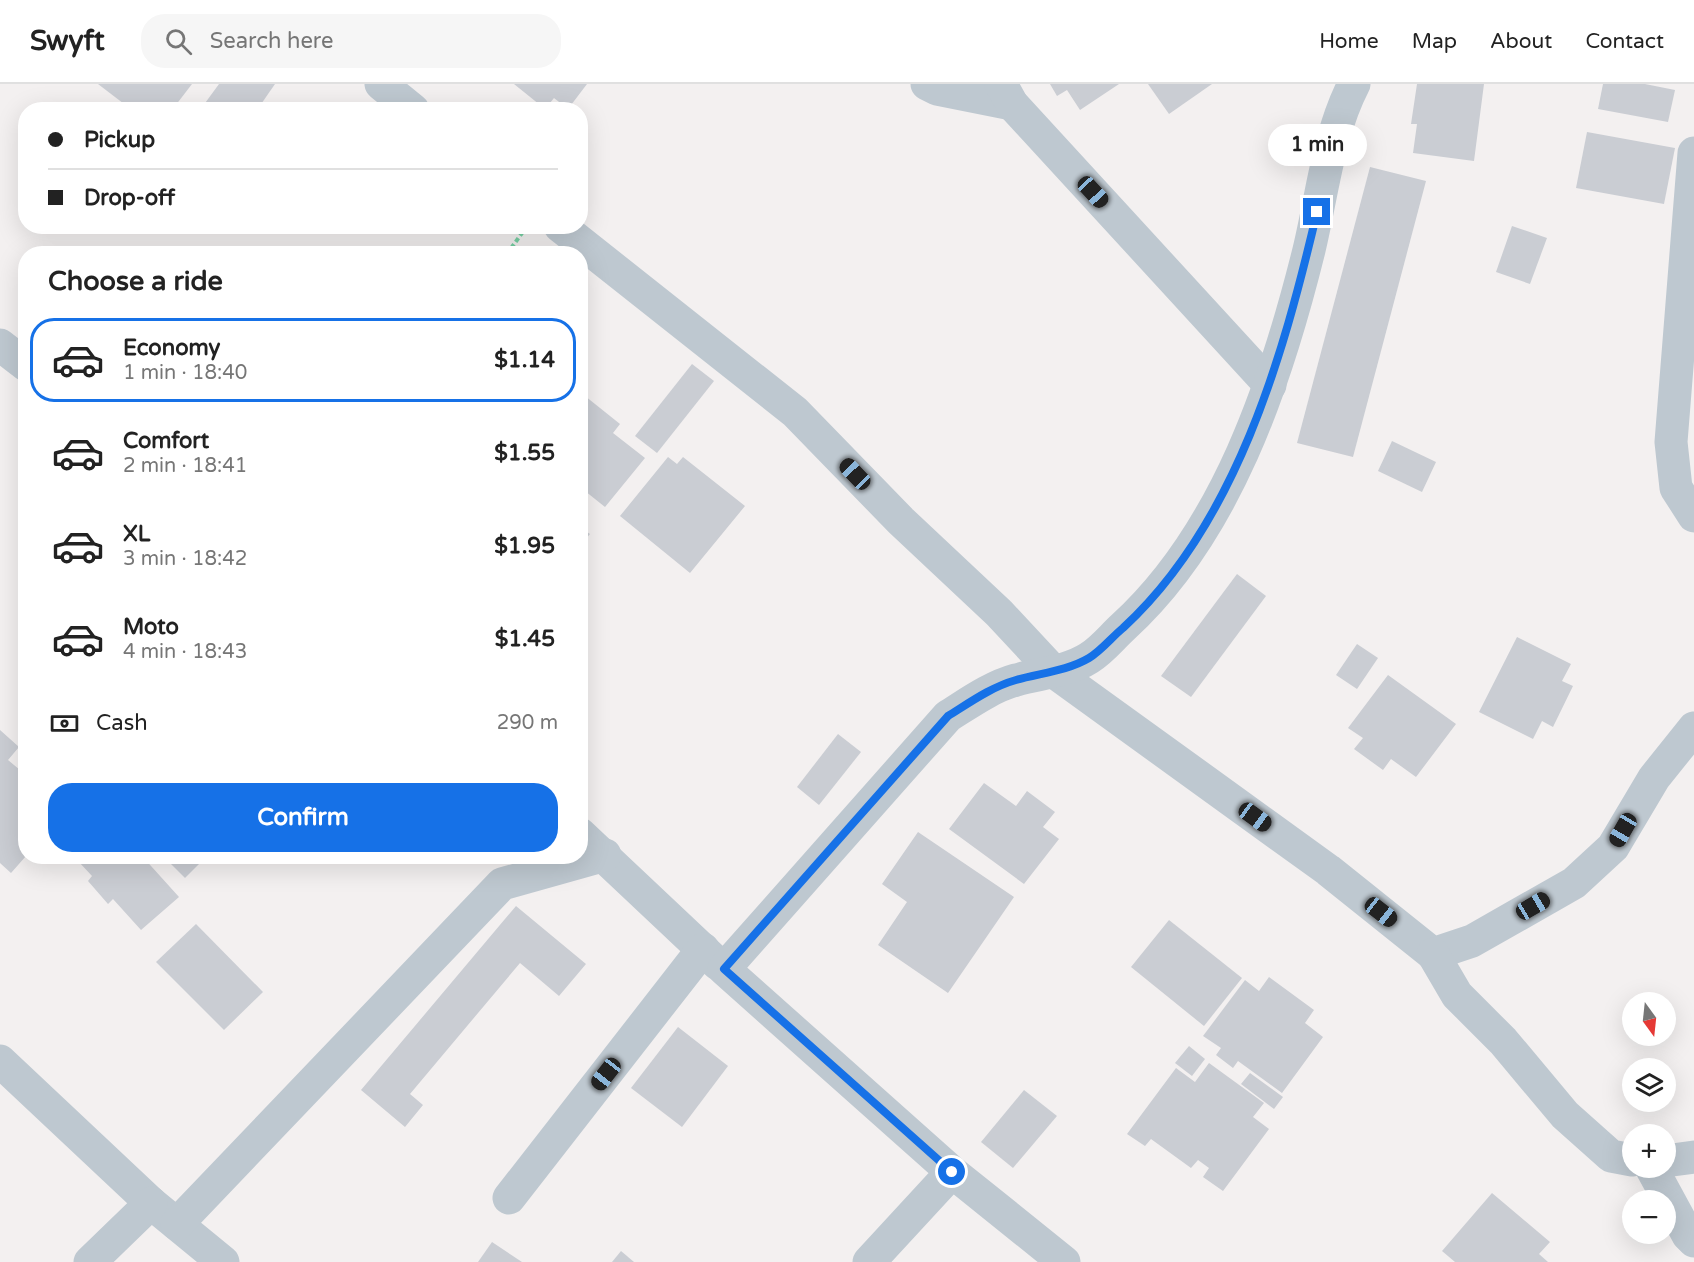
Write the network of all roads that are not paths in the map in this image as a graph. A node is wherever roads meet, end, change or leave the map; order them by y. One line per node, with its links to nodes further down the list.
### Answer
1 (381, 84): 5 (street)
2 (927, 84): 4 (street)
3 (1347, 89): 13 (street)
4 (1006, 94): 13 (street)
5 (403, 102)
6 (1694, 153): 7 (street)
7 (1691, 203): 14 (street)
8 (570, 234): 9 (street)
9 (585, 246)
10 (588, 248): 16 (street)
11 (0, 345): 12 (street)
12 (18, 359)
13 (1270, 385): 16 (street)
14 (1685, 483): 15 (street)
15 (1694, 516)
16 (1054, 672): 22 (street); 23 (street)
17 (1694, 728): 22 (street)
18 (588, 841): 19 (street)
19 (605, 855): 20 (street); 23 (street)
20 (588, 860)
21 (573, 864): 32 (street)
22 (1433, 954): 26 (street)
23 (713, 959): 28 (street); 30 (street)
24 (0, 1061): 31 (street)
25 (1694, 1157): 27 (street)
26 (1622, 1158)
27 (1676, 1159)
28 (952, 1172): 36 (street); 37 (street)
29 (1657, 1178): 33 (street)
30 (509, 1198)
31 (151, 1203): 32 (street); 34 (street)
32 (177, 1224): 35 (street)
33 (1694, 1241)
34 (90, 1262)
35 (223, 1262)
36 (869, 1262)
37 (1064, 1262)

